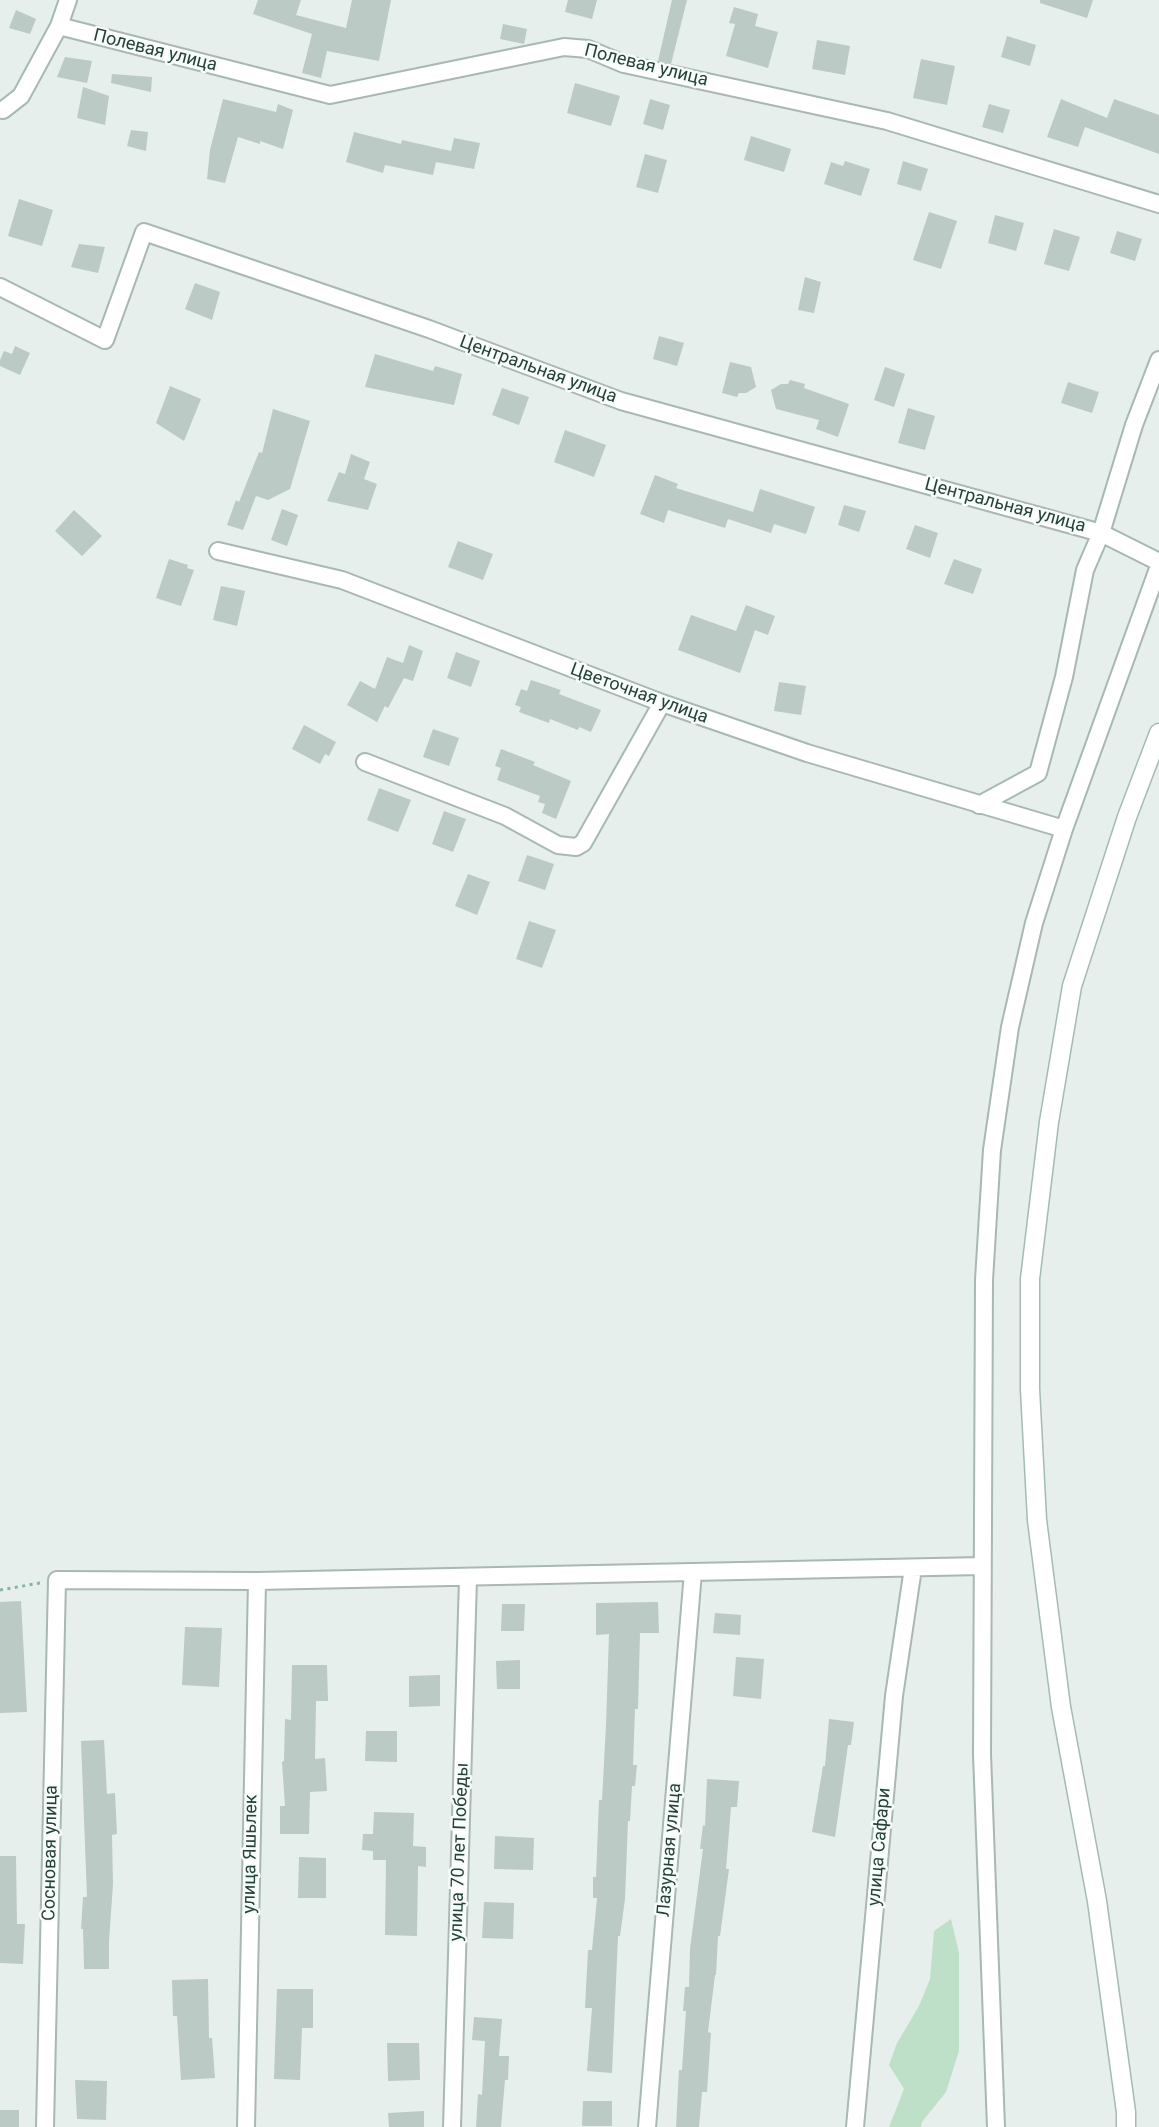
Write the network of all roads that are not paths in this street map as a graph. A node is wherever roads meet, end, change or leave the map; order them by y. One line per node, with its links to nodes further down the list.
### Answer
1 (68, 0): 2 (street)
2 (59, 26): 3 (street); 4 (street, Полевая улица)
3 (3, 110)
4 (1159, 204)
5 (0, 287): 7 (street, Центральная улица)
6 (1159, 360): 7 (street)
7 (1101, 533): 9 (street, Центральная улица); 13 (street)
8 (218, 551): 10 (street, Цветочная улица)
9 (1159, 564): 14 (street)
10 (662, 704): 12 (street); 13 (street, Цветочная улица)
11 (1159, 733): 26 (main road)
12 (365, 762)
13 (979, 806): 14 (street, Цветочная улица)
14 (1064, 829): 15 (street)
15 (982, 1566): 16 (street); 25 (street)
16 (913, 1568): 17 (street); 24 (street, улица Сафари)
17 (693, 1572): 18 (street); 23 (street, Лазурная улица)
18 (468, 1578): 19 (street); 22 (street, улица 70 лет Победы)
19 (257, 1581): 20 (street, Сосновая улица); 21 (street, улица Яшьлек)
20 (45, 2127)
21 (246, 2127)
22 (452, 2127)
23 (647, 2127)
24 (855, 2127)
25 (996, 2127)
26 (1126, 2127)

